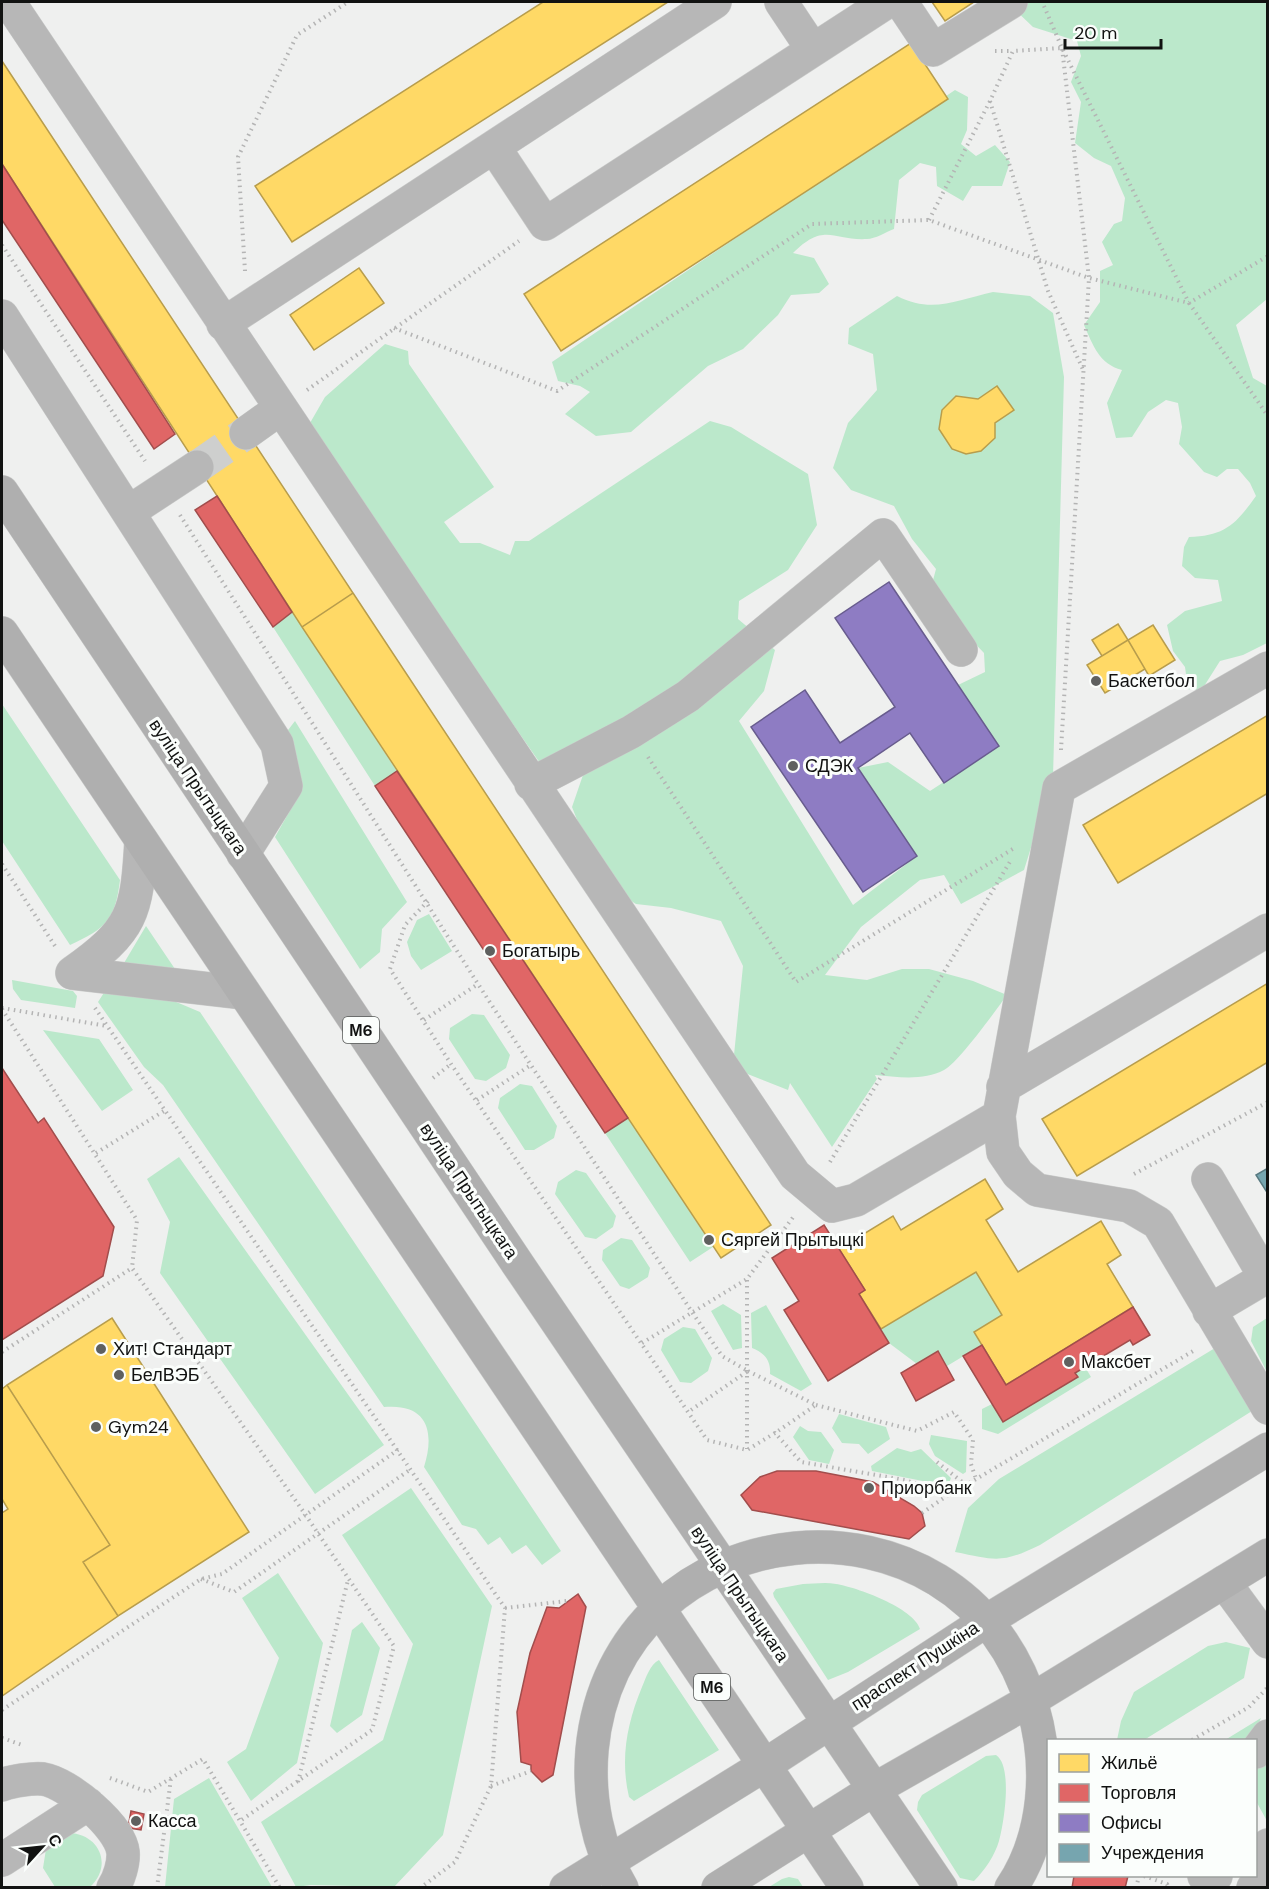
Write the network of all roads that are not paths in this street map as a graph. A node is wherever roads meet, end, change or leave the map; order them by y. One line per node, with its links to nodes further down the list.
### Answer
1 (716, 2): 8 (lane)
2 (782, 2): 7 (lane)
3 (887, 2): 7 (lane)
4 (901, 2): 5 (lane)
5 (1011, 2)
6 (21, 6): 9 (lane)
7 (813, 50): 8 (lane)
8 (494, 147): 9 (lane)
9 (235, 315): 11 (lane)
10 (2, 316): 15 (lane)
11 (282, 408): 12 (lane); 19 (lane)
12 (246, 433)
13 (197, 467): 15 (lane)
14 (2, 492): 21 (main road, вуліца Прытыцкага / М6)
15 (129, 511): 21 (lane)
16 (2, 633): 20 (main road, М6)
17 (961, 650): 19 (lane)
18 (1268, 668): 24 (lane)
19 (531, 784): 24 (lane)
20 (141, 840): 23 (main road, М6); 23 (lane)
21 (243, 854): 31 (main road, вуліца Прытыцкага / М6)
22 (1268, 930): 24 (lane)
23 (244, 993): 33 (main road, М6)
24 (1001, 1102): 27 (lane)
25 (1208, 1179): 26 (lane)
26 (1266, 1276): 27 (lane)
27 (1216, 1322): 28 (lane)
28 (1268, 1408)
29 (1268, 1449): 34 (main road, праспект Пушкіна)
30 (1268, 1555): 32 (main road)
31 (722, 1567): 33 (main road); 34 (main road); 37 (main road, вуліца Прытыцкага / М6)
32 (1224, 1582): 35 (lane); 36 (main road)
33 (659, 1609): 40 (main road, М6); 46 (main road)
34 (986, 1621): 36 (main road); 37 (main road, праспект Пушкіна)
35 (1268, 1642)
36 (1031, 1700): 42 (main road); 53 (main road)
37 (826, 1722): 40 (main road, праспект Пушкіна); 42 (main road, вуліца Прытыцкага / М6)
38 (1268, 1736): 39 (lane)
39 (1257, 1751)
40 (765, 1765): 44 (main road, М6); 46 (main road, праспект Пушкіна)
41 (2, 1785): 43 (lane)
42 (873, 1790): 44 (main road); 52 (main road, вуліца Прытыцкага / М6)
43 (88, 1804): 45 (lane); 48 (lane)
44 (808, 1830): 50 (main road); 51 (main road, М6)
45 (2, 1860)
46 (616, 1875): 49 (main road, праспект Пушкіна)
47 (1268, 1878): 54 (lane)
48 (113, 1887)
49 (566, 1887)
50 (718, 1887)
51 (847, 1887)
52 (941, 1887)
53 (1011, 1887)
54 (1253, 1887)

